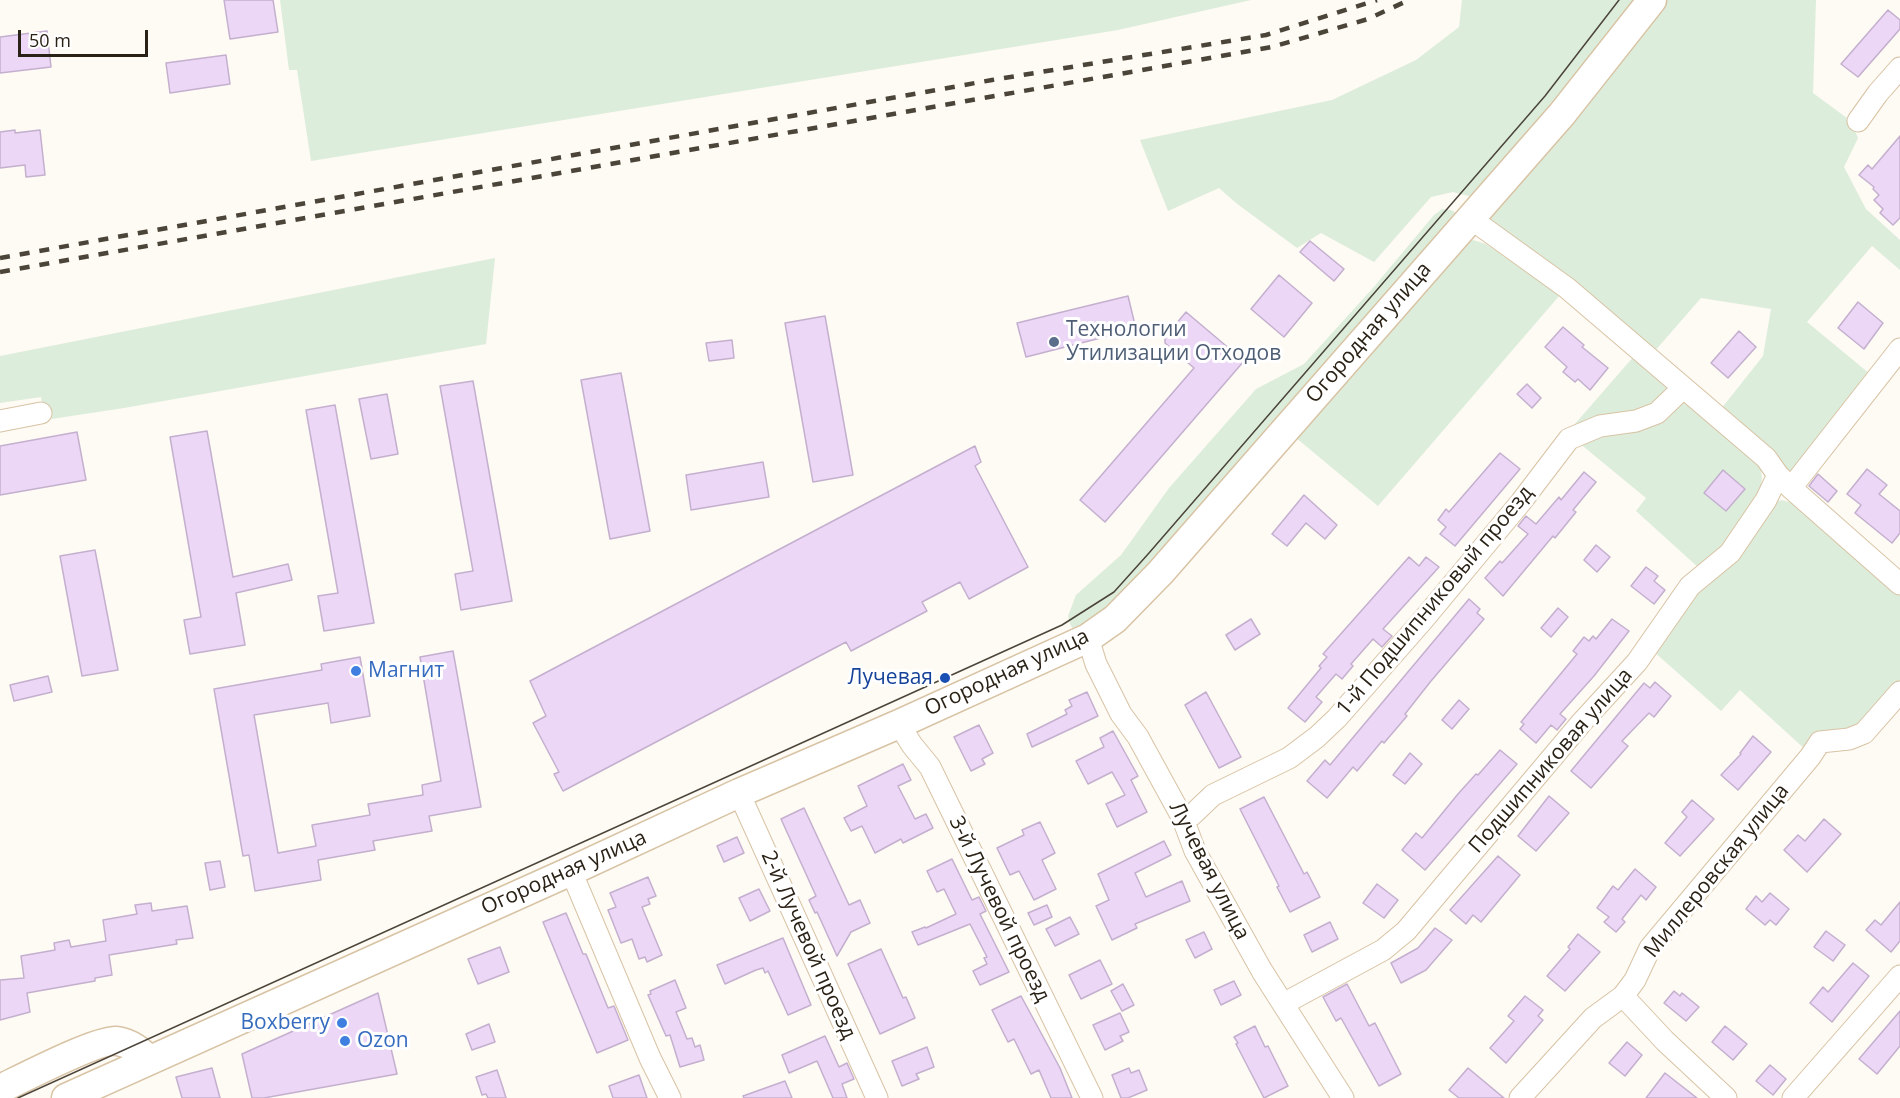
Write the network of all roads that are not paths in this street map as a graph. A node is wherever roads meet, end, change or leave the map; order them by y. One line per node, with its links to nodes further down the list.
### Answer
1 (1652, 0): 4 (street, Огородная улица)
2 (1900, 68): 3 (street)
3 (1858, 121)
4 (1470, 218): 6 (street); 11 (street, Огородная улица)
5 (1900, 349): 9 (street, Подшипниковая улица)
6 (1683, 388): 9 (street); 15 (street, 1-й Подшипниковый проезд)
7 (41, 413): 8 (street)
8 (0, 421)
9 (1785, 482): 10 (street); 19 (street, Подшипниковая улица)
10 (1900, 584)
11 (1088, 638): 13 (street, Огородная улица); 15 (street, Лучевая улица)
12 (1900, 692): 18 (street, Миллеровская улица)
13 (899, 724): 14 (street, Огородная улица); 25 (street, 3-й Лучевой проезд)
14 (739, 793): 16 (street, Огородная улица); 24 (street, 2-й Лучевой проезд)
15 (1182, 819): 19 (street, Лучевая улица)
16 (571, 871): 20 (street, Огородная улица); 23 (street)
17 (1900, 976): 29 (street)
18 (1623, 996): 27 (street, Миллеровская улица); 28 (street)
19 (1283, 1004): 26 (street, Лучевая улица)
20 (149, 1060): 21 (street); 22 (street, Огородная улица)
21 (0, 1089)
22 (66, 1098)
23 (670, 1098)
24 (877, 1098)
25 (1092, 1098)
26 (1343, 1098)
27 (1520, 1098)
28 (1726, 1098)
29 (1792, 1098)

